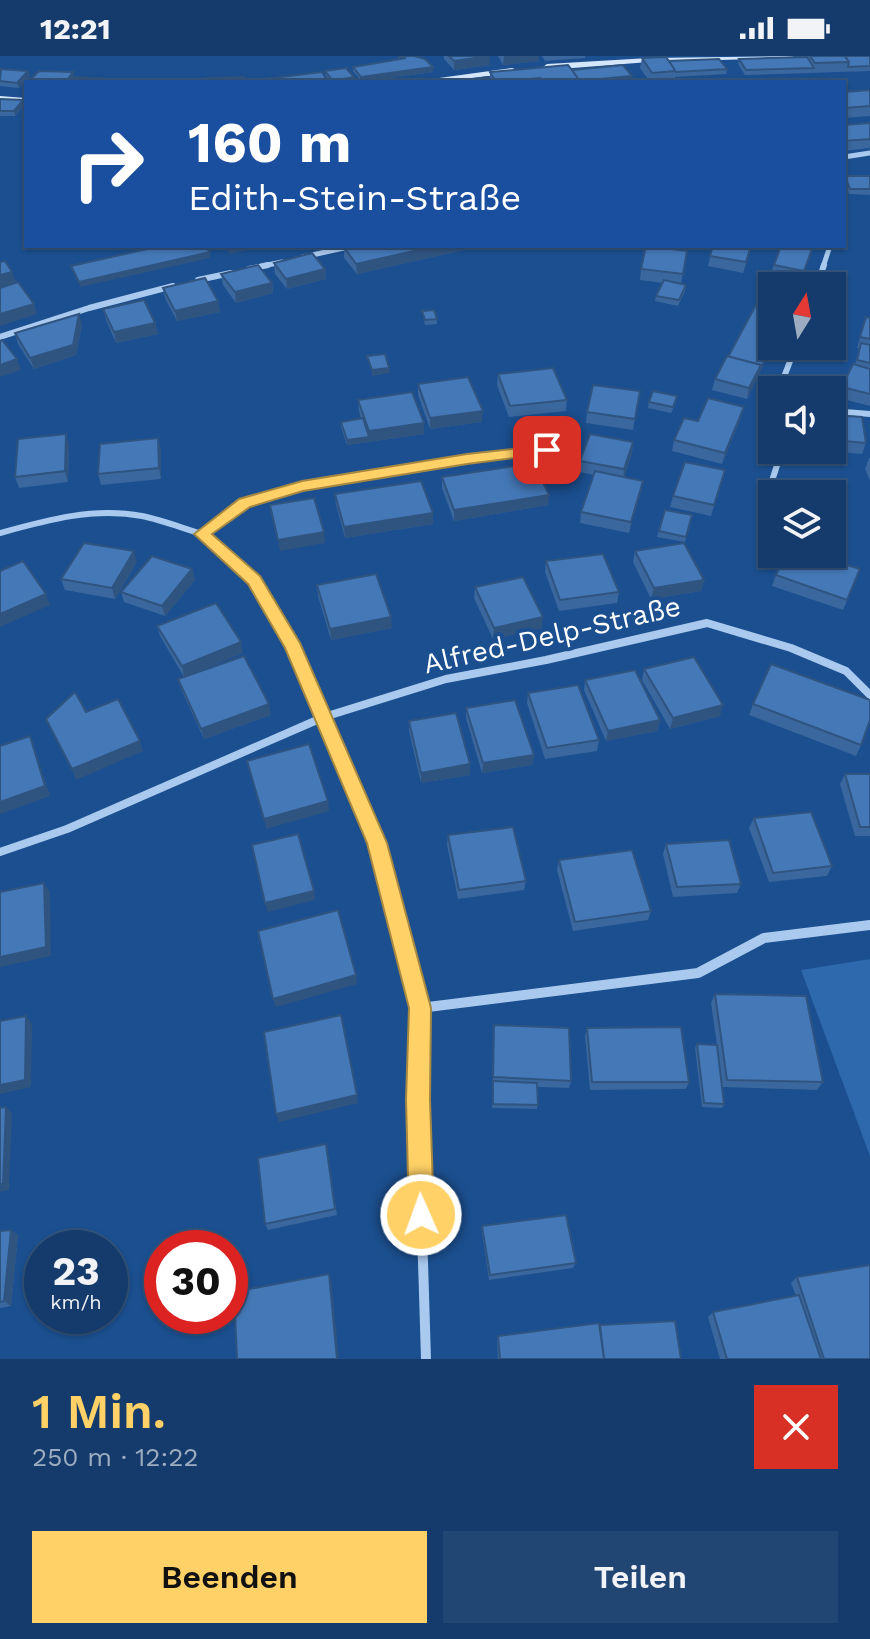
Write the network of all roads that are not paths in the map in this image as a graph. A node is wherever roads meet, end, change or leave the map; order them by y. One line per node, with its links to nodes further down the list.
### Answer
1 (790, 56): 2 (street)
2 (536, 68)
3 (521, 70): 4 (street)
4 (432, 80)
5 (0, 99): 6 (street)
6 (24, 101)
7 (870, 153): 8 (street)
8 (846, 157)
9 (344, 248): 11 (street)
10 (829, 248): 13 (street)
11 (300, 258)
12 (287, 261): 14 (street)
13 (822, 272)
14 (0, 337)
15 (846, 412): 16 (street)
16 (870, 414)
17 (547, 450): 19 (street)
18 (0, 533): 19 (street)
19 (202, 534): 21 (street)
20 (870, 695): 21 (street, Alfred-Delp-Straße)
21 (324, 717): 22 (street, Alfred-Delp-Straße); 24 (street)
22 (0, 852)
23 (870, 925): 24 (street)
24 (420, 1008): 25 (street)
25 (426, 1359)

